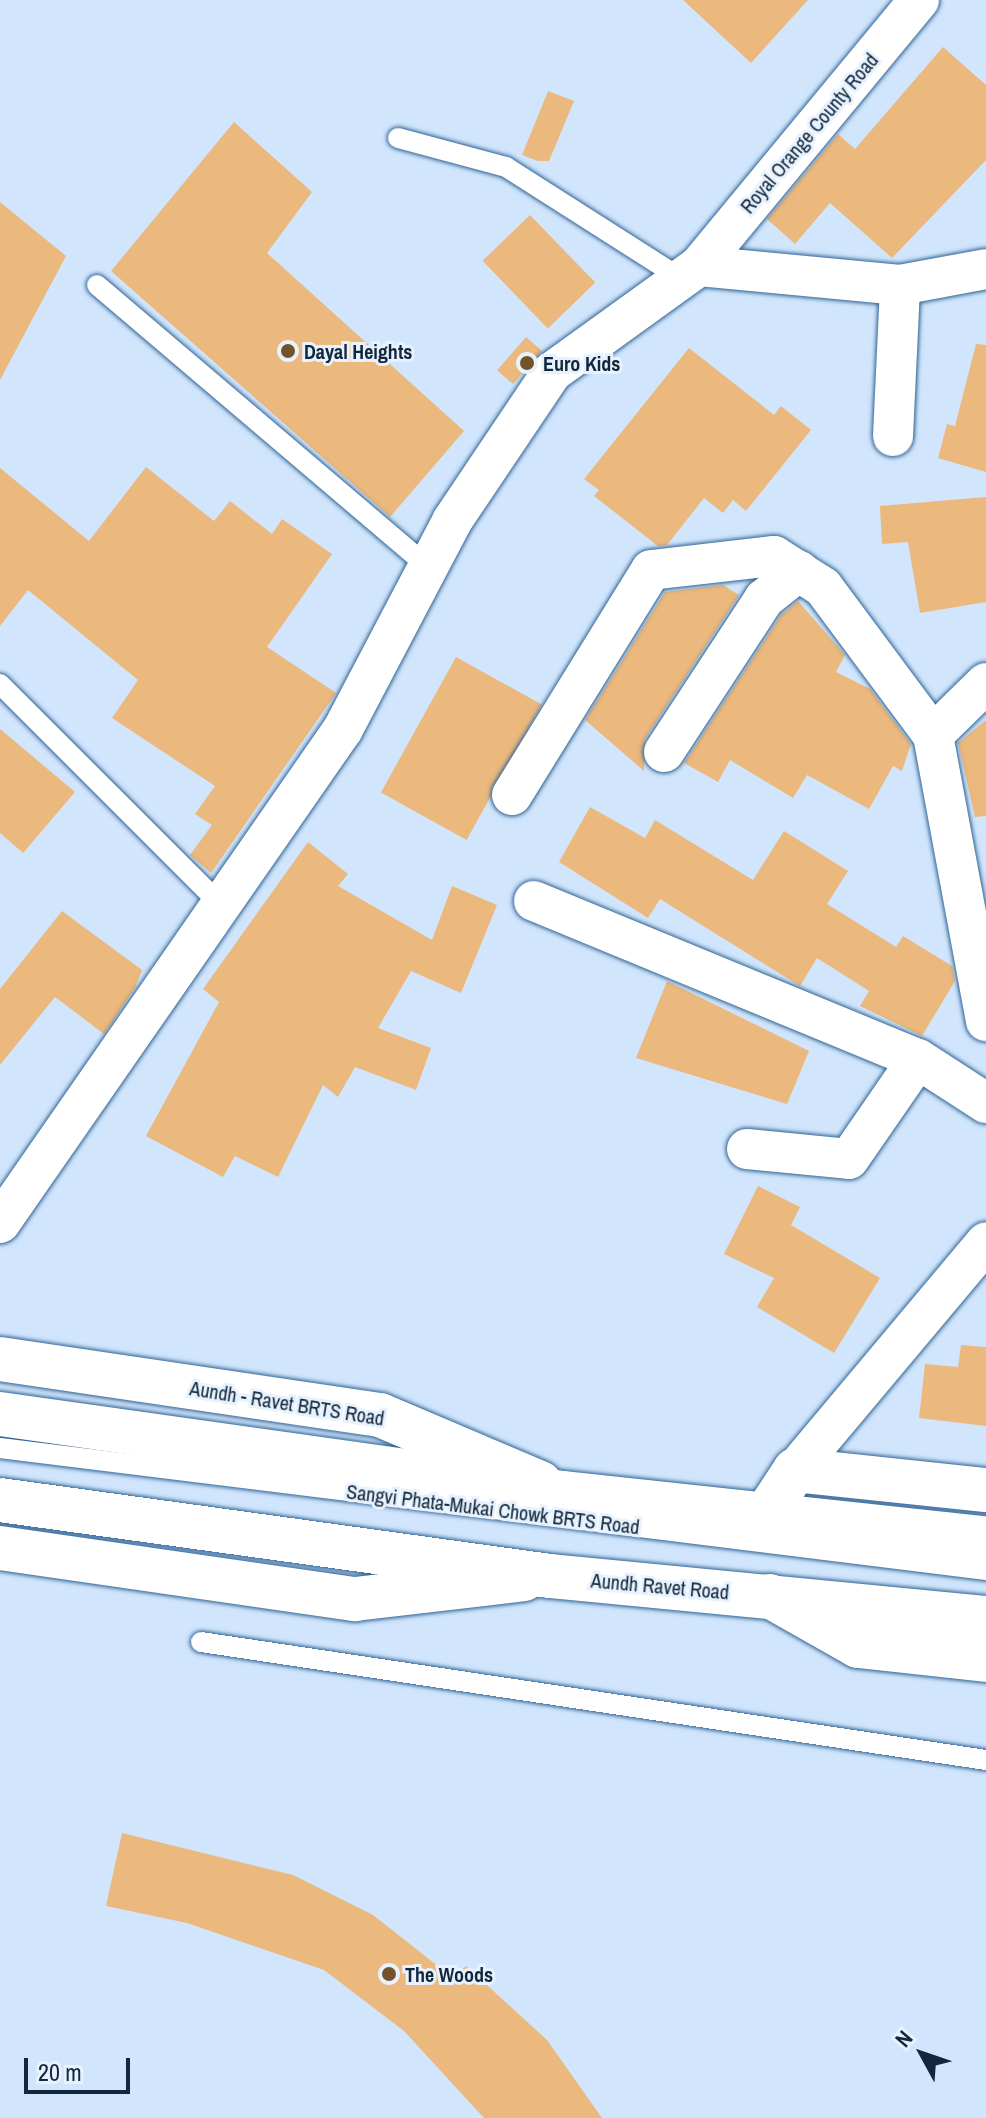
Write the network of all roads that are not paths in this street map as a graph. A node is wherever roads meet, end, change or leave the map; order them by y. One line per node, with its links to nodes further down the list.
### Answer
1 (906, 5): 4 (street, Royal Orange County Road)
2 (398, 138): 4 (lane)
3 (986, 269): 6 (street)
4 (690, 272): 6 (street); 8 (street, Royal Orange County Road)
5 (97, 285): 8 (lane)
6 (900, 285): 7 (street)
7 (893, 436)
8 (427, 566): 16 (street, Royal Orange County Road)
9 (799, 571): 12 (street); 13 (street); 14 (street)
10 (986, 683): 12 (street)
11 (0, 684): 16 (lane)
12 (933, 735): 17 (street)
13 (664, 752)
14 (512, 795)
15 (534, 901): 18 (street)
16 (223, 907): 21 (street, Royal Orange County Road)
17 (986, 1021)
18 (918, 1059): 19 (street); 20 (street)
19 (986, 1103)
20 (747, 1149)
21 (6, 1202)
22 (986, 1242): 26 (street)
23 (0, 1359): 28 (main road, Aundh - Ravet BRTS Road)
24 (0, 1414): 28 (main road)
25 (0, 1448): 33 (lane, Sangvi Phata-Mukai Chowk BRTS Road)
26 (795, 1470): 27 (main road); 30 (main road)
27 (986, 1490)
28 (562, 1493): 30 (main road)
29 (0, 1500): 34 (main road)
30 (768, 1511): 31 (main road)
31 (986, 1538)
32 (0, 1548): 34 (main road)
33 (986, 1570)
34 (550, 1576): 35 (main road, Aundh Ravet Road)
35 (770, 1596): 36 (main road, Aundh Ravet Road); 38 (main road)
36 (986, 1618)
37 (201, 1642): 39 (lane)
38 (986, 1660)
39 (986, 1760)

